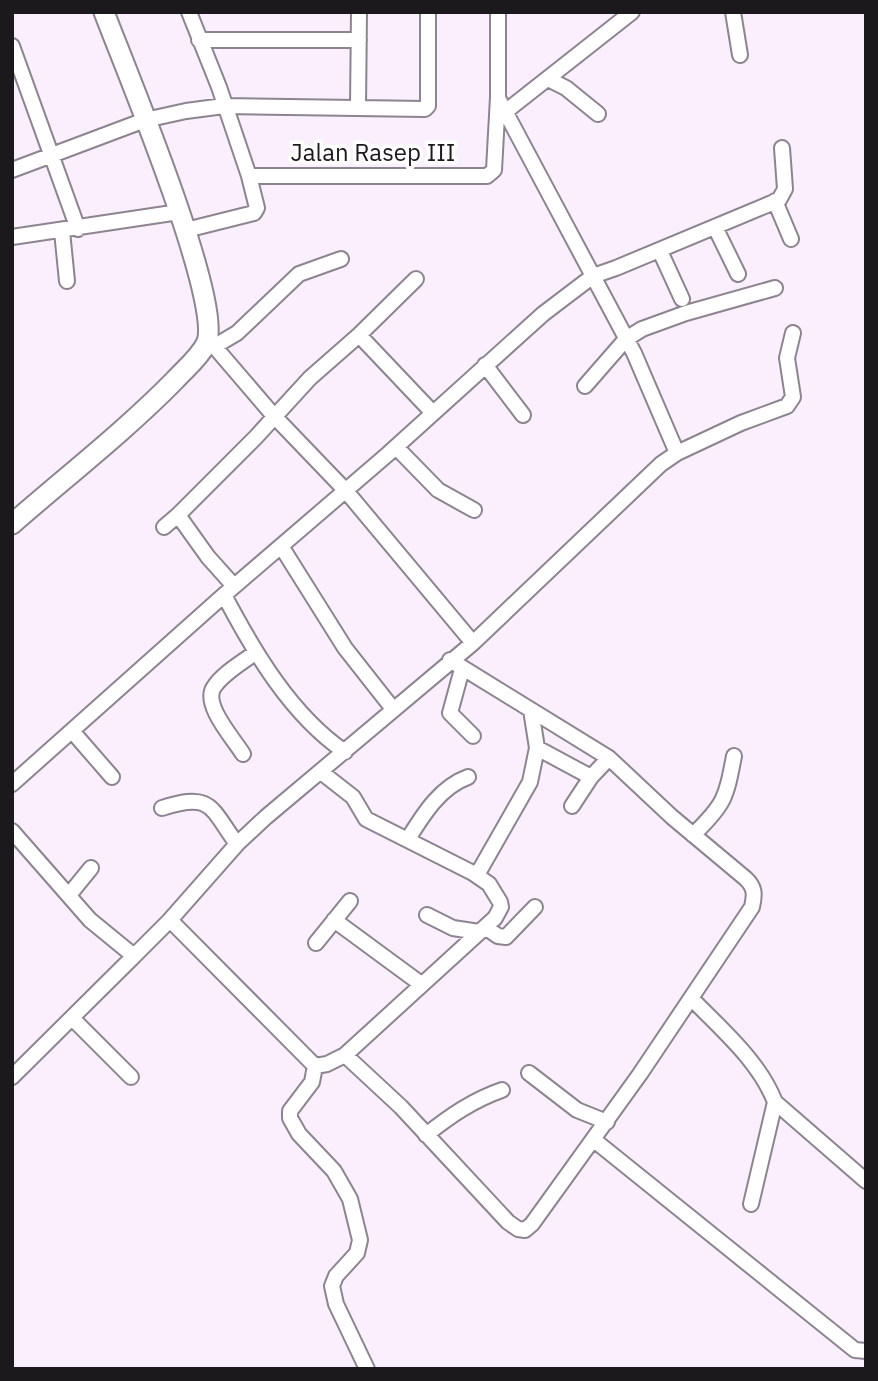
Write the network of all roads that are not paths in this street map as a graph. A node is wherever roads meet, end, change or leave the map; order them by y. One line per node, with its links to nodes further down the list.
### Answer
1 (104, 12): 18 (street)
2 (189, 12): 8 (street)
3 (359, 12): 9 (street)
4 (428, 12): 15 (street)
5 (498, 12): 13 (street)
6 (632, 12): 12 (street)
7 (733, 12): 11 (street)
8 (199, 40): 9 (street); 14 (street)
9 (359, 40): 15 (street)
10 (12, 46): 20 (street)
11 (740, 55)
12 (548, 79): 16 (street); 17 (street)
13 (498, 97): 16 (street); 22 (street, Jalan Rasep III)
14 (224, 106): 15 (street); 18 (street); 22 (street)
15 (358, 107)
16 (505, 112): 33 (street)
17 (598, 114)
18 (145, 121): 20 (street); 24 (street)
19 (782, 148): 23 (street)
20 (52, 156): 21 (street); 26 (street)
21 (12, 170)
22 (249, 176): 24 (street)
23 (775, 201): 25 (street); 29 (street)
24 (183, 221): 26 (street); 41 (street)
25 (715, 227): 30 (street); 32 (street)
26 (78, 229): 27 (street)
27 (62, 231): 28 (street); 35 (street)
28 (12, 237)
29 (791, 239)
30 (660, 250): 33 (street); 37 (street)
31 (341, 259): 41 (street)
32 (738, 274)
33 (593, 276): 40 (street); 42 (street)
34 (416, 279): 39 (street)
35 (67, 281)
36 (775, 288): 40 (street)
37 (682, 299)
38 (793, 333): 48 (street)
39 (359, 335): 44 (street); 46 (street)
40 (626, 338): 43 (street); 48 (street)
41 (211, 343): 46 (street); 52 (street)
42 (485, 365): 44 (street); 45 (street)
43 (585, 386)
44 (433, 413): 47 (street)
45 (523, 415)
46 (274, 416): 49 (street); 51 (street)
47 (396, 447): 49 (street); 50 (street)
48 (677, 453): 56 (street)
49 (346, 491): 54 (street); 56 (street)
50 (474, 510)
51 (178, 515): 53 (street); 55 (street)
52 (12, 524)
53 (164, 527)
54 (281, 546): 55 (street); 59 (street)
55 (229, 591): 57 (street); 61 (street)
56 (473, 643): 58 (street)
57 (256, 652): 64 (street); 65 (street)
58 (456, 664): 59 (street); 60 (street); 62 (street)
59 (393, 709): 64 (street)
60 (531, 710): 63 (street); 67 (street)
61 (72, 731): 69 (street); 72 (street)
62 (473, 736)
63 (537, 748): 71 (street); 80 (street)
64 (345, 752): 68 (street)
65 (243, 754)
66 (734, 756): 76 (street)
67 (609, 758): 71 (street); 76 (street)
68 (321, 772): 77 (street); 78 (street)
69 (112, 777)
70 (468, 777): 77 (street)
71 (591, 777): 73 (street)
72 (12, 784)
73 (572, 806)
74 (163, 808): 78 (street)
75 (12, 831): 81 (street)
76 (693, 835): 91 (street)
77 (408, 839): 80 (street)
78 (237, 844): 85 (street)
79 (91, 869): 81 (street)
80 (477, 876): 87 (street)
81 (69, 895): 89 (street)
82 (350, 901): 86 (street)
83 (535, 907): 87 (street)
84 (427, 915): 87 (street)
85 (170, 920): 89 (street); 94 (street)
86 (334, 920): 88 (street); 90 (street)
87 (482, 930): 90 (street)
88 (316, 943)
89 (134, 956): 92 (street)
90 (421, 984): 93 (street)
91 (692, 999): 99 (street); 100 (street)
92 (73, 1019): 96 (street); 97 (street)
93 (345, 1055): 94 (street); 101 (street)
94 (315, 1066): 106 (street)
95 (529, 1073): 100 (street)
96 (12, 1077)
97 (131, 1077)
98 (502, 1090): 101 (street)
99 (775, 1102): 103 (street); 104 (street)
100 (607, 1122): 102 (street)
101 (426, 1135): 102 (street)
102 (594, 1140): 105 (street)
103 (866, 1181)
104 (751, 1204)
105 (866, 1350)
106 (367, 1369)

